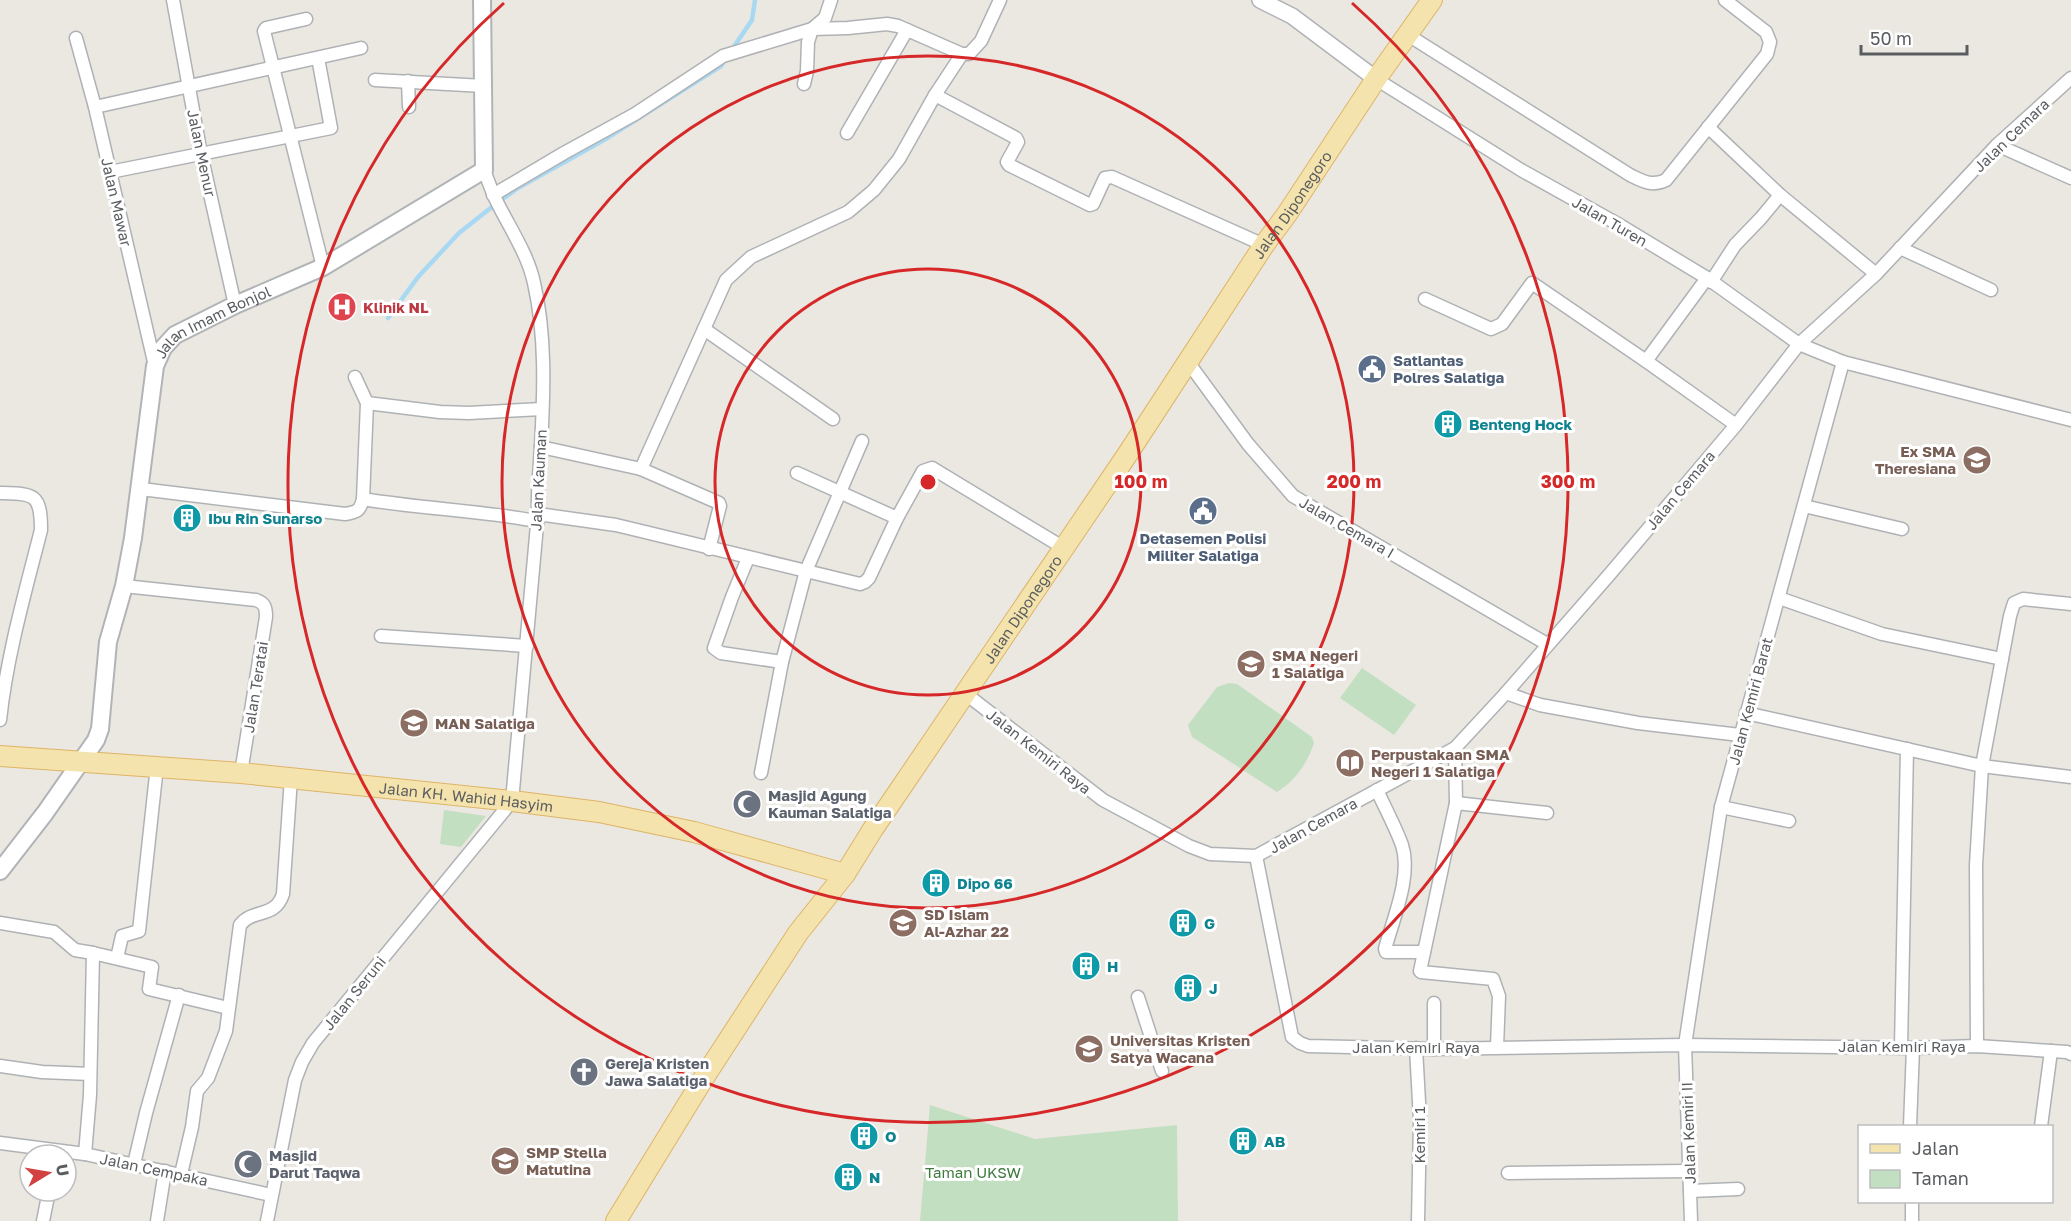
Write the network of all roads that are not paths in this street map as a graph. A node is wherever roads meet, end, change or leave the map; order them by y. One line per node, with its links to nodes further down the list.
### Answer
1 (172, 0): 23 (street, Jalan Menur)
2 (482, 0): 22 (main road)
3 (831, 0): 9 (street)
4 (999, 0): 14 (street)
5 (1260, 0): 18 (street)
6 (1432, 0): 11 (main road, Jalan Diponegoro)
7 (1725, 0): 27 (street)
8 (306, 19): 16 (street)
9 (813, 29): 10 (street); 21 (street); 36 (street)
10 (907, 30): 14 (street); 28 (street)
11 (1407, 35): 18 (main road, Jalan Diponegoro); 27 (street)
12 (76, 38): 25 (street, Jalan Mawar)
13 (361, 48): 15 (street)
14 (962, 54): 24 (street)
15 (318, 58): 16 (street); 29 (street)
16 (274, 68): 23 (street); 29 (street)
17 (2071, 78): 30 (street, Jalan Cemara)
18 (1376, 79): 37 (main road, Jalan Diponegoro); 41 (street, Jalan Turen)
19 (375, 80): 20 (street)
20 (408, 81): 22 (street); 26 (street)
21 (804, 84)
22 (484, 86): 32 (main road)
23 (188, 87): 25 (street); 31 (street, Jalan Menur)
24 (935, 95): 37 (street); 45 (street)
25 (95, 107): 33 (street, Jalan Mawar)
26 (409, 107)
27 (1708, 127): 35 (street)
28 (847, 133)
29 (291, 136): 31 (street); 39 (street)
30 (1997, 145): 34 (street); 38 (street, Jalan Cemara)
31 (201, 154): 33 (street); 44 (street, Jalan Menur)
32 (484, 170): 36 (street, Jalan Kauman); 39 (main road, Jalan Imam Bonjol)
33 (110, 172): 50 (street, Jalan Mawar)
34 (2071, 178)
35 (1780, 195): 40 (street); 41 (street)
36 (494, 197): 53 (street, Jalan Kauman)
37 (1264, 245): 48 (main road, Jalan Diponegoro)
38 (1900, 248): 40 (street, Jalan Cemara); 42 (street)
39 (323, 267): 44 (main road, Jalan Imam Bonjol)
40 (1876, 274): 46 (street, Jalan Cemara)
41 (1709, 280): 46 (street, Jalan Turen); 47 (street)
42 (1990, 290)
43 (1425, 299): 47 (street)
44 (236, 305): 50 (main road, Jalan Imam Bonjol)
45 (704, 329): 54 (street); 59 (street)
46 (1799, 344): 49 (street, Jalan Turen); 56 (street, Jalan Cemara)
47 (1646, 361): 56 (street)
48 (1188, 362): 69 (main road, Jalan Diponegoro); 77 (street, Jalan Cemara I)
49 (1843, 362): 55 (street, Jalan Turen); 65 (street, Jalan Kemiri Barat)
50 (155, 366): 61 (main road, Jalan Imam Bonjol)
51 (355, 377): 52 (street)
52 (367, 403): 53 (street); 64 (street)
53 (542, 409): 58 (street, Jalan Kauman)
54 (833, 419)
55 (2071, 420)
56 (1736, 425): 77 (street, Jalan Cemara)
57 (862, 441): 63 (street)
58 (541, 447): 59 (street); 66 (street, Jalan Kauman)
59 (641, 469): 70 (street)
60 (796, 473): 63 (street)
61 (141, 489): 64 (street); 73 (main road, Jalan Imam Bonjol)
62 (0, 493): 84 (street)
63 (840, 494): 67 (street); 72 (street)
64 (363, 499): 66 (street)
65 (1804, 506): 68 (street); 74 (street, Jalan Kemiri Barat)
66 (537, 517): 70 (street); 78 (street, Jalan Kauman)
67 (897, 518): 69 (street); 72 (street)
68 (1902, 529)
69 (1064, 548): 82 (main road, Jalan Diponegoro)
70 (709, 549): 71 (street)
71 (748, 558): 72 (street); 80 (street)
72 (806, 571): 80 (street)
73 (124, 586): 89 (main road, Jalan Imam Bonjol); 92 (street, Jalan Teratai)
74 (1779, 598): 79 (street); 83 (street, Jalan Kemiri Barat)
75 (2071, 604): 79 (street)
76 (381, 636): 78 (street)
77 (1547, 644): 81 (street, Jalan Cemara)
78 (526, 646): 97 (street, Jalan Kauman)
79 (2002, 659): 91 (street)
80 (782, 662): 93 (street)
81 (1506, 693): 85 (street); 86 (street, Jalan Cemara)
82 (966, 694): 102 (street, Jalan Kemiri Raya); 104 (main road, Jalan Diponegoro)
83 (1746, 713): 85 (street, Jalan Kemiri Barat); 87 (street)
84 (0, 720)
85 (1740, 735): 99 (street, Jalan Kemiri Barat)
86 (1455, 748): 96 (street, Jalan Cemara); 98 (street)
87 (1907, 749): 91 (street); 116 (street)
88 (0, 756): 89 (main road, Jalan KH. Wahid Hasyim)
89 (80, 761): 90 (main road, Jalan KH. Wahid Hasyim); 103 (main road, Jalan Imam Bonjol)
90 (156, 766): 92 (main road, Jalan KH. Wahid Hasyim); 108 (street)
91 (1982, 766): 94 (street); 114 (street)
92 (242, 773): 95 (main road, Jalan KH. Wahid Hasyim)
93 (761, 773)
94 (2071, 777)
95 (291, 778): 97 (main road, Jalan KH. Wahid Hasyim); 112 (street)
96 (1377, 790): 102 (street, Jalan Cemara); 106 (street)
97 (512, 801): 104 (main road, Jalan KH. Wahid Hasyim); 137 (street, Jalan Seruni)
98 (1456, 803): 100 (street); 106 (street)
99 (1721, 807): 101 (street); 113 (street, Jalan Kemiri Barat)
100 (1547, 813)
101 (1789, 820)
102 (1256, 856): 117 (street, Jalan Kemiri Raya)
103 (0, 871)
104 (845, 874): 143 (main road, Jalan Diponegoro)
105 (0, 923): 107 (street)
106 (1424, 952): 115 (street)
107 (93, 953): 108 (street); 123 (street)
108 (117, 958): 109 (street)
109 (179, 995): 112 (street); 130 (street)
110 (1138, 997): 122 (street)
111 (1434, 1003): 118 (street)
112 (228, 1008): 134 (street)
113 (1685, 1045): 115 (street, Jalan Kemiri Raya); 116 (street, Jalan Kemiri Raya); 132 (street, Jalan Kemiri II)
114 (1977, 1046): 116 (street, Jalan Kemiri Raya); 119 (street, Jalan Kemiri Raya)
115 (1497, 1047): 118 (street, Jalan Kemiri Raya)
116 (1907, 1047): 124 (street)
117 (1416, 1048): 118 (street, Jalan Kemiri Raya); 144 (street, Kemiri 1)
118 (1434, 1048)
119 (2051, 1051): 120 (street, Jalan Kemiri Raya); 125 (street)
120 (2069, 1053)
121 (0, 1066): 123 (street)
122 (1162, 1071)
123 (90, 1074): 129 (street)
124 (1910, 1125)
125 (2041, 1125)
126 (0, 1143): 127 (street, Jalan Cempaka)
127 (18, 1146)
128 (78, 1154): 129 (street, Jalan Cempaka)
129 (85, 1154): 130 (street, Jalan Cempaka)
130 (135, 1164): 131 (street, Jalan Cempaka)
131 (165, 1171): 134 (street, Jalan Cempaka); 141 (street)
132 (1689, 1171): 133 (street); 136 (street, Jalan Kemiri II)
133 (1508, 1173)
134 (181, 1174): 137 (street, Jalan Cempaka)
135 (1738, 1189): 136 (street)
136 (1690, 1191): 145 (street, Jalan Kemiri II)
137 (271, 1195): 142 (street, Jalan Seruni)
138 (47, 1203): 140 (street)
139 (1912, 1203): 146 (street)
140 (43, 1221)
141 (157, 1221)
142 (267, 1221)
143 (616, 1221)
144 (1418, 1221)
145 (1691, 1221)
146 (1912, 1221)

